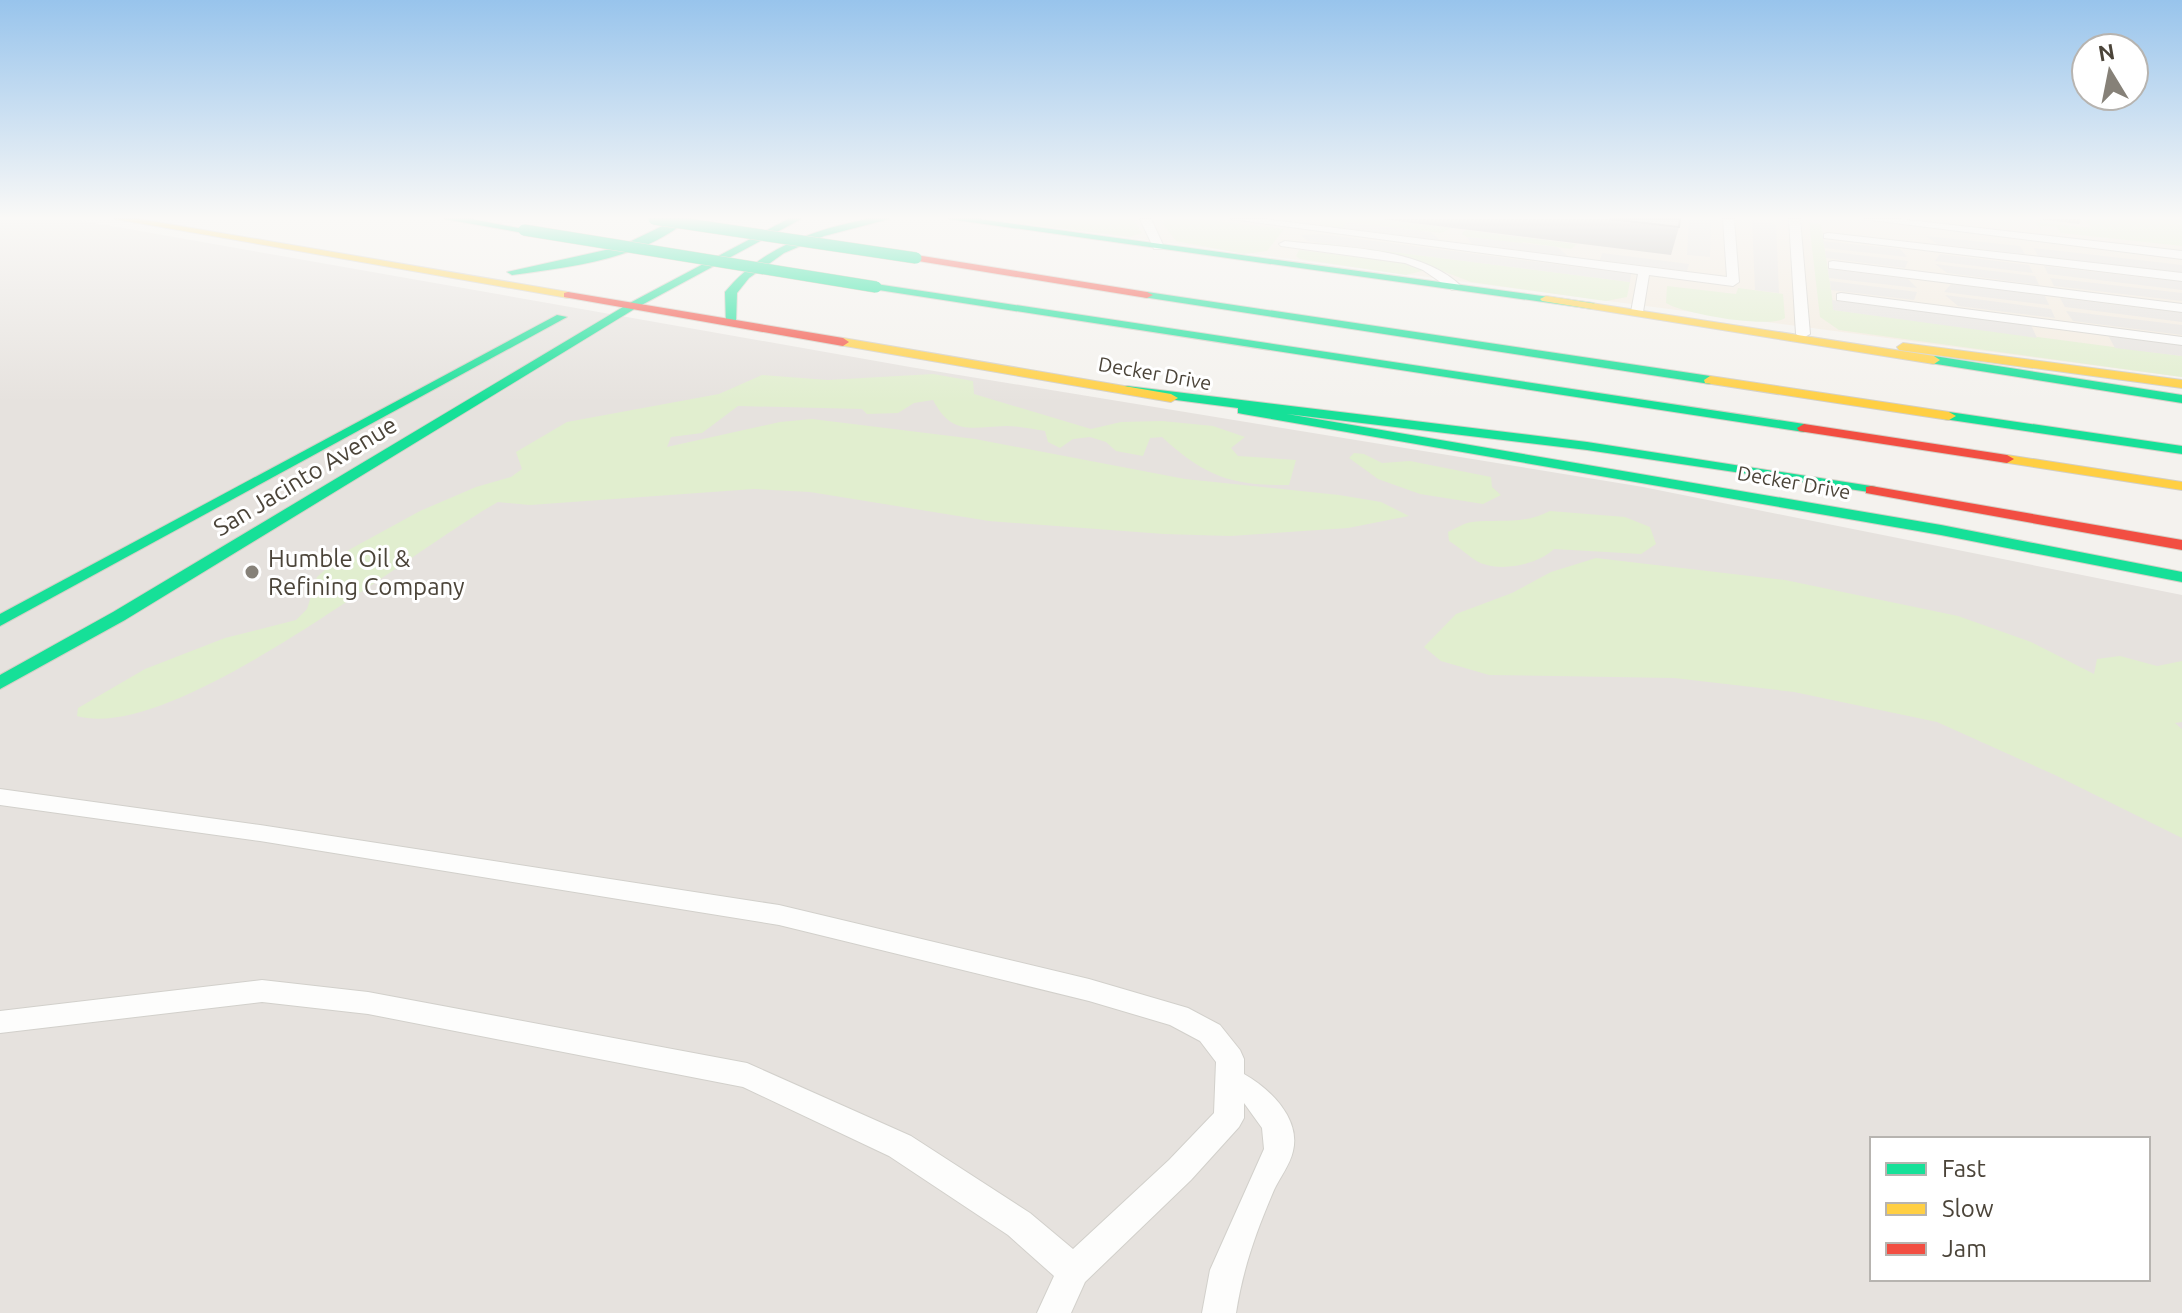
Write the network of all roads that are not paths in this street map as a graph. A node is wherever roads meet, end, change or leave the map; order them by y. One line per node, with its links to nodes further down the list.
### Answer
1 (489, 280): 15 (main road, Decker Drive)
2 (680, 280): 17 (main road, San Jacinto Avenue)
3 (740, 280): 21 (main road)
4 (834, 280): 30 (main road, Decker Drive, bridge)
5 (1056, 280): 23 (main road, bridge)
6 (1406, 280): 13 (main road)
7 (1446, 280): 13 (lane)
8 (1642, 280): 20 (lane)
9 (1799, 280): 22 (lane)
10 (1928, 280): 19 (lane)
11 (1961, 280): 18 (lane)
12 (620, 284): 15 (main road, San Jacinto Avenue)
13 (1456, 287): 16 (main road)
14 (1841, 297): 19 (lane)
15 (595, 299): 17 (main road, Decker Drive); 33 (main road, San Jacinto Avenue)
16 (1546, 299): 20 (main road); 28 (main road)
17 (632, 306): 21 (main road, Decker Drive); 34 (main road, San Jacinto Avenue)
18 (2182, 308)
19 (1937, 309): 24 (lane)
20 (1637, 312): 22 (main road)
21 (730, 322): 27 (main road, Decker Drive)
22 (1803, 334): 26 (main road)
23 (1401, 335): 25 (main road); 29 (main road)
24 (2182, 341)
25 (1672, 355)
26 (2182, 384)
27 (1127, 390): 31 (main road); 32 (main road, Decker Drive)
28 (2182, 399)
29 (2182, 450)
30 (2182, 486)
31 (2182, 545)
32 (2182, 577)
33 (0, 621)
34 (0, 683)
35 (0, 797): 37 (lane)
36 (0, 1022): 38 (lane)
37 (1230, 1080): 38 (lane); 40 (lane)
38 (1073, 1271): 39 (lane)
39 (1054, 1313)
40 (1219, 1313)

